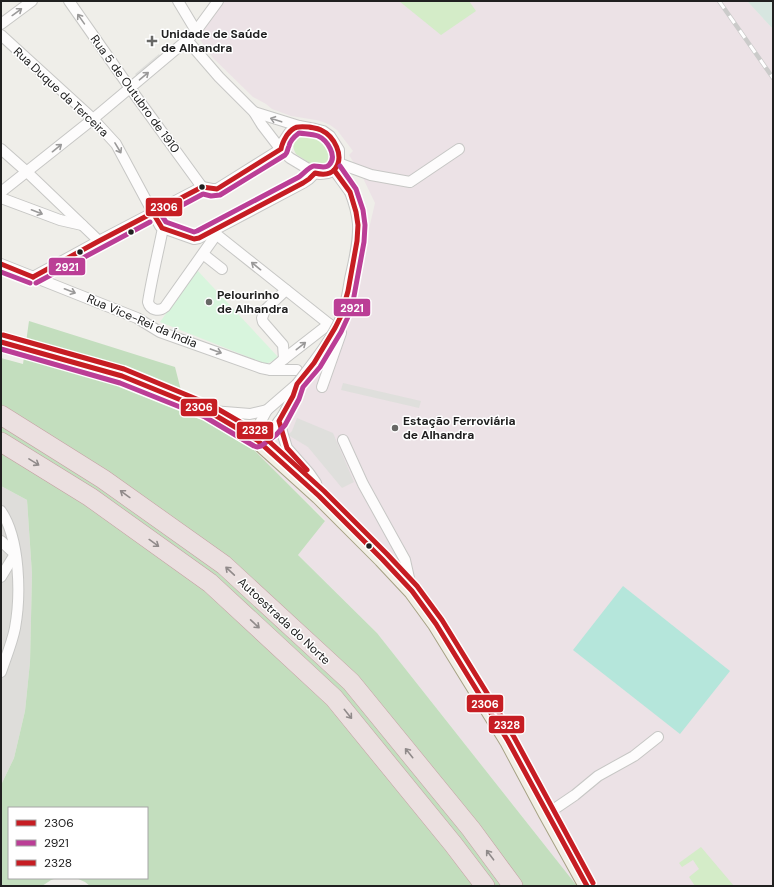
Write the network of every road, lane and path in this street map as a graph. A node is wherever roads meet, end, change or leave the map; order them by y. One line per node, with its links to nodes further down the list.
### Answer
1 (32, 1): 5 (street, one-way to 1)
2 (69, 1): 9 (street, Rua 5 de Outubro de 1910, one-way to 2)
3 (178, 1): 6 (street)
4 (218, 1): 6 (street)
5 (1, 24)
6 (196, 30): 8 (street)
7 (1, 35): 11 (street, Rua Duque da Terceira)
8 (187, 40): 9 (street, one-way to 8); 10 (street)
9 (130, 88): 11 (street); 19 (street, Rua 5 de Outubro de 1910)
10 (254, 112): 12 (street, one-way to 10); 14 (street)
11 (93, 119): 17 (street, one-way to 11); 22 (street, Rua Duque da Terceira, one-way to 22)
12 (299, 126): 14 (street); 16 (street)
13 (1, 149): 17 (street)
14 (281, 149): 18 (street); 19 (street)
15 (460, 150): 16 (street)
16 (336, 166): 18 (street); 37 (street, bridge)
17 (27, 172): 20 (street); 23 (street)
18 (315, 173): 25 (street)
19 (202, 187): 22 (street)
20 (1, 192)
21 (1, 198): 23 (street, one-way to 23)
22 (153, 213): 24 (street, Rua Duque da Terceira); 26 (street)
23 (82, 225): 26 (street)
24 (163, 228): 25 (street); 27 (street)
25 (214, 233): 27 (street); 31 (street, one-way to 25)
26 (99, 241): 30 (street)
27 (203, 254): 29 (street)
28 (1, 264): 30 (street, Rua Vice-Rei da Índia)
29 (222, 269)
30 (34, 277): 35 (street, Rua Vice-Rei da Índia, one-way to 35)
31 (286, 290): 32 (street); 34 (street)
32 (329, 324): 34 (street, one-way to 32); 38 (street)
33 (1, 342): 40 (main road)
34 (284, 359): 35 (street)
35 (271, 370): 36 (street, Rua Vice-Rei da Índia)
36 (297, 370)
37 (296, 384): 39 (street); 42 (street)
38 (322, 387)
39 (268, 410): 40 (street); 43 (street)
40 (208, 411): 43 (main road)
41 (1, 415): 56 (highway, Autoestrada do Norte, one-way to 41)
42 (279, 421): 43 (street); 46 (street)
43 (257, 440): 46 (main road)
44 (343, 440): 51 (street)
45 (1, 442): 55 (highway, Autoestrada do Norte, one-way to 55)
46 (319, 496): 51 (main road)
47 (1, 511): 49 (street)
48 (1, 541): 49 (street)
49 (15, 554): 50 (street); 52 (street)
50 (1, 576)
51 (412, 591): 54 (main road)
52 (1, 672)
53 (658, 737): 54 (street)
54 (547, 814): 57 (main road)
55 (485, 886)
56 (513, 886)
57 (587, 886)

